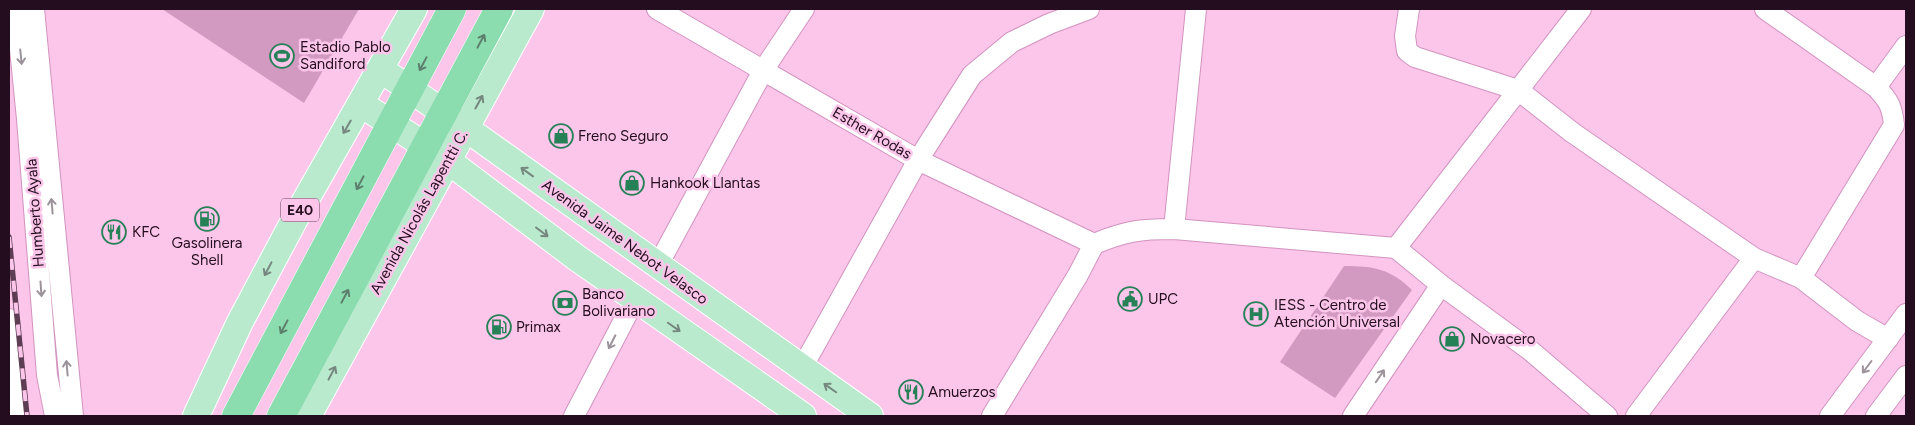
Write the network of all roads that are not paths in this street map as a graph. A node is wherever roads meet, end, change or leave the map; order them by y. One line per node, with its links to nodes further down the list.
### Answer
1 (16, 9): 44 (street, Humberto Ayala, one-way to 44)
2 (34, 9): 45 (street, Humberto Ayala, one-way to 2)
3 (414, 9): 15 (main road, E40)
4 (452, 9): 18 (highway, E40, one-way to 18)
5 (498, 9): 21 (highway, Avenida Nicolás Lapentti C., one-way to 5)
6 (531, 9): 23 (main road, Avenida Nicolás Lapentti C., one-way to 6)
7 (657, 9): 16 (street, Esther Rodas)
8 (804, 9): 16 (street)
9 (1089, 9): 27 (street)
10 (1196, 9): 28 (street)
11 (1409, 9): 19 (street)
12 (1581, 9): 19 (street)
13 (1765, 9): 17 (street)
14 (1906, 46): 17 (street)
15 (380, 69): 18 (main road, Avenida Jaime Nebot Velasco); 20 (main road, E40)
16 (764, 69): 27 (street, Esther Rodas); 32 (street)
17 (1876, 87): 24 (street)
18 (410, 89): 21 (main road, Avenida Jaime Nebot Velasco); 22 (highway, E40)
19 (1518, 90): 30 (street); 31 (street)
20 (360, 104): 22 (main road); 46 (main road, E40, one-way to 46)
21 (443, 112): 23 (main road, Avenida Jaime Nebot Velasco); 25 (highway, Avenida Nicolás Lapentti C.)
22 (391, 124): 25 (main road); 47 (highway, E40, one-way to 47)
23 (465, 128): 26 (main road, Avenida Nicolás Lapentti C.); 32 (main road, Avenida Jaime Nebot Velasco, one-way to 23)
24 (1900, 130): 33 (street)
25 (424, 146): 26 (main road); 48 (highway, Avenida Nicolás Lapentti C., one-way to 25)
26 (447, 160): 35 (main road, one-way to 35); 49 (main road, Avenida Nicolás Lapentti C., one-way to 26)
27 (918, 160): 29 (street, Esther Rodas); 39 (street)
28 (1174, 229): 29 (street); 30 (street)
29 (1094, 244): 52 (street)
30 (1396, 248): 34 (street)
31 (1754, 258): 33 (street); 54 (street)
32 (658, 265): 39 (main road, Avenida Jaime Nebot Velasco)
33 (1801, 278): 38 (street)
34 (1440, 286): 42 (street); 53 (street, one-way to 34)
35 (634, 299): 41 (main road, one-way to 41); 50 (street, one-way to 50)
36 (1906, 314): 38 (street)
37 (9, 319): 43 (street)
38 (1888, 339): 55 (street, one-way to 55)
39 (802, 368): 51 (main road, Avenida Jaime Nebot Velasco, one-way to 39)
40 (1906, 376): 56 (street)
41 (791, 413)
42 (1603, 415)
43 (18, 416)
44 (55, 416)
45 (72, 416)
46 (196, 416)
47 (236, 416)
48 (281, 416)
49 (308, 416)
50 (574, 416)
51 (870, 416)
52 (992, 416)
53 (1353, 416)
54 (1636, 416)
55 (1830, 416)
56 (1876, 416)

